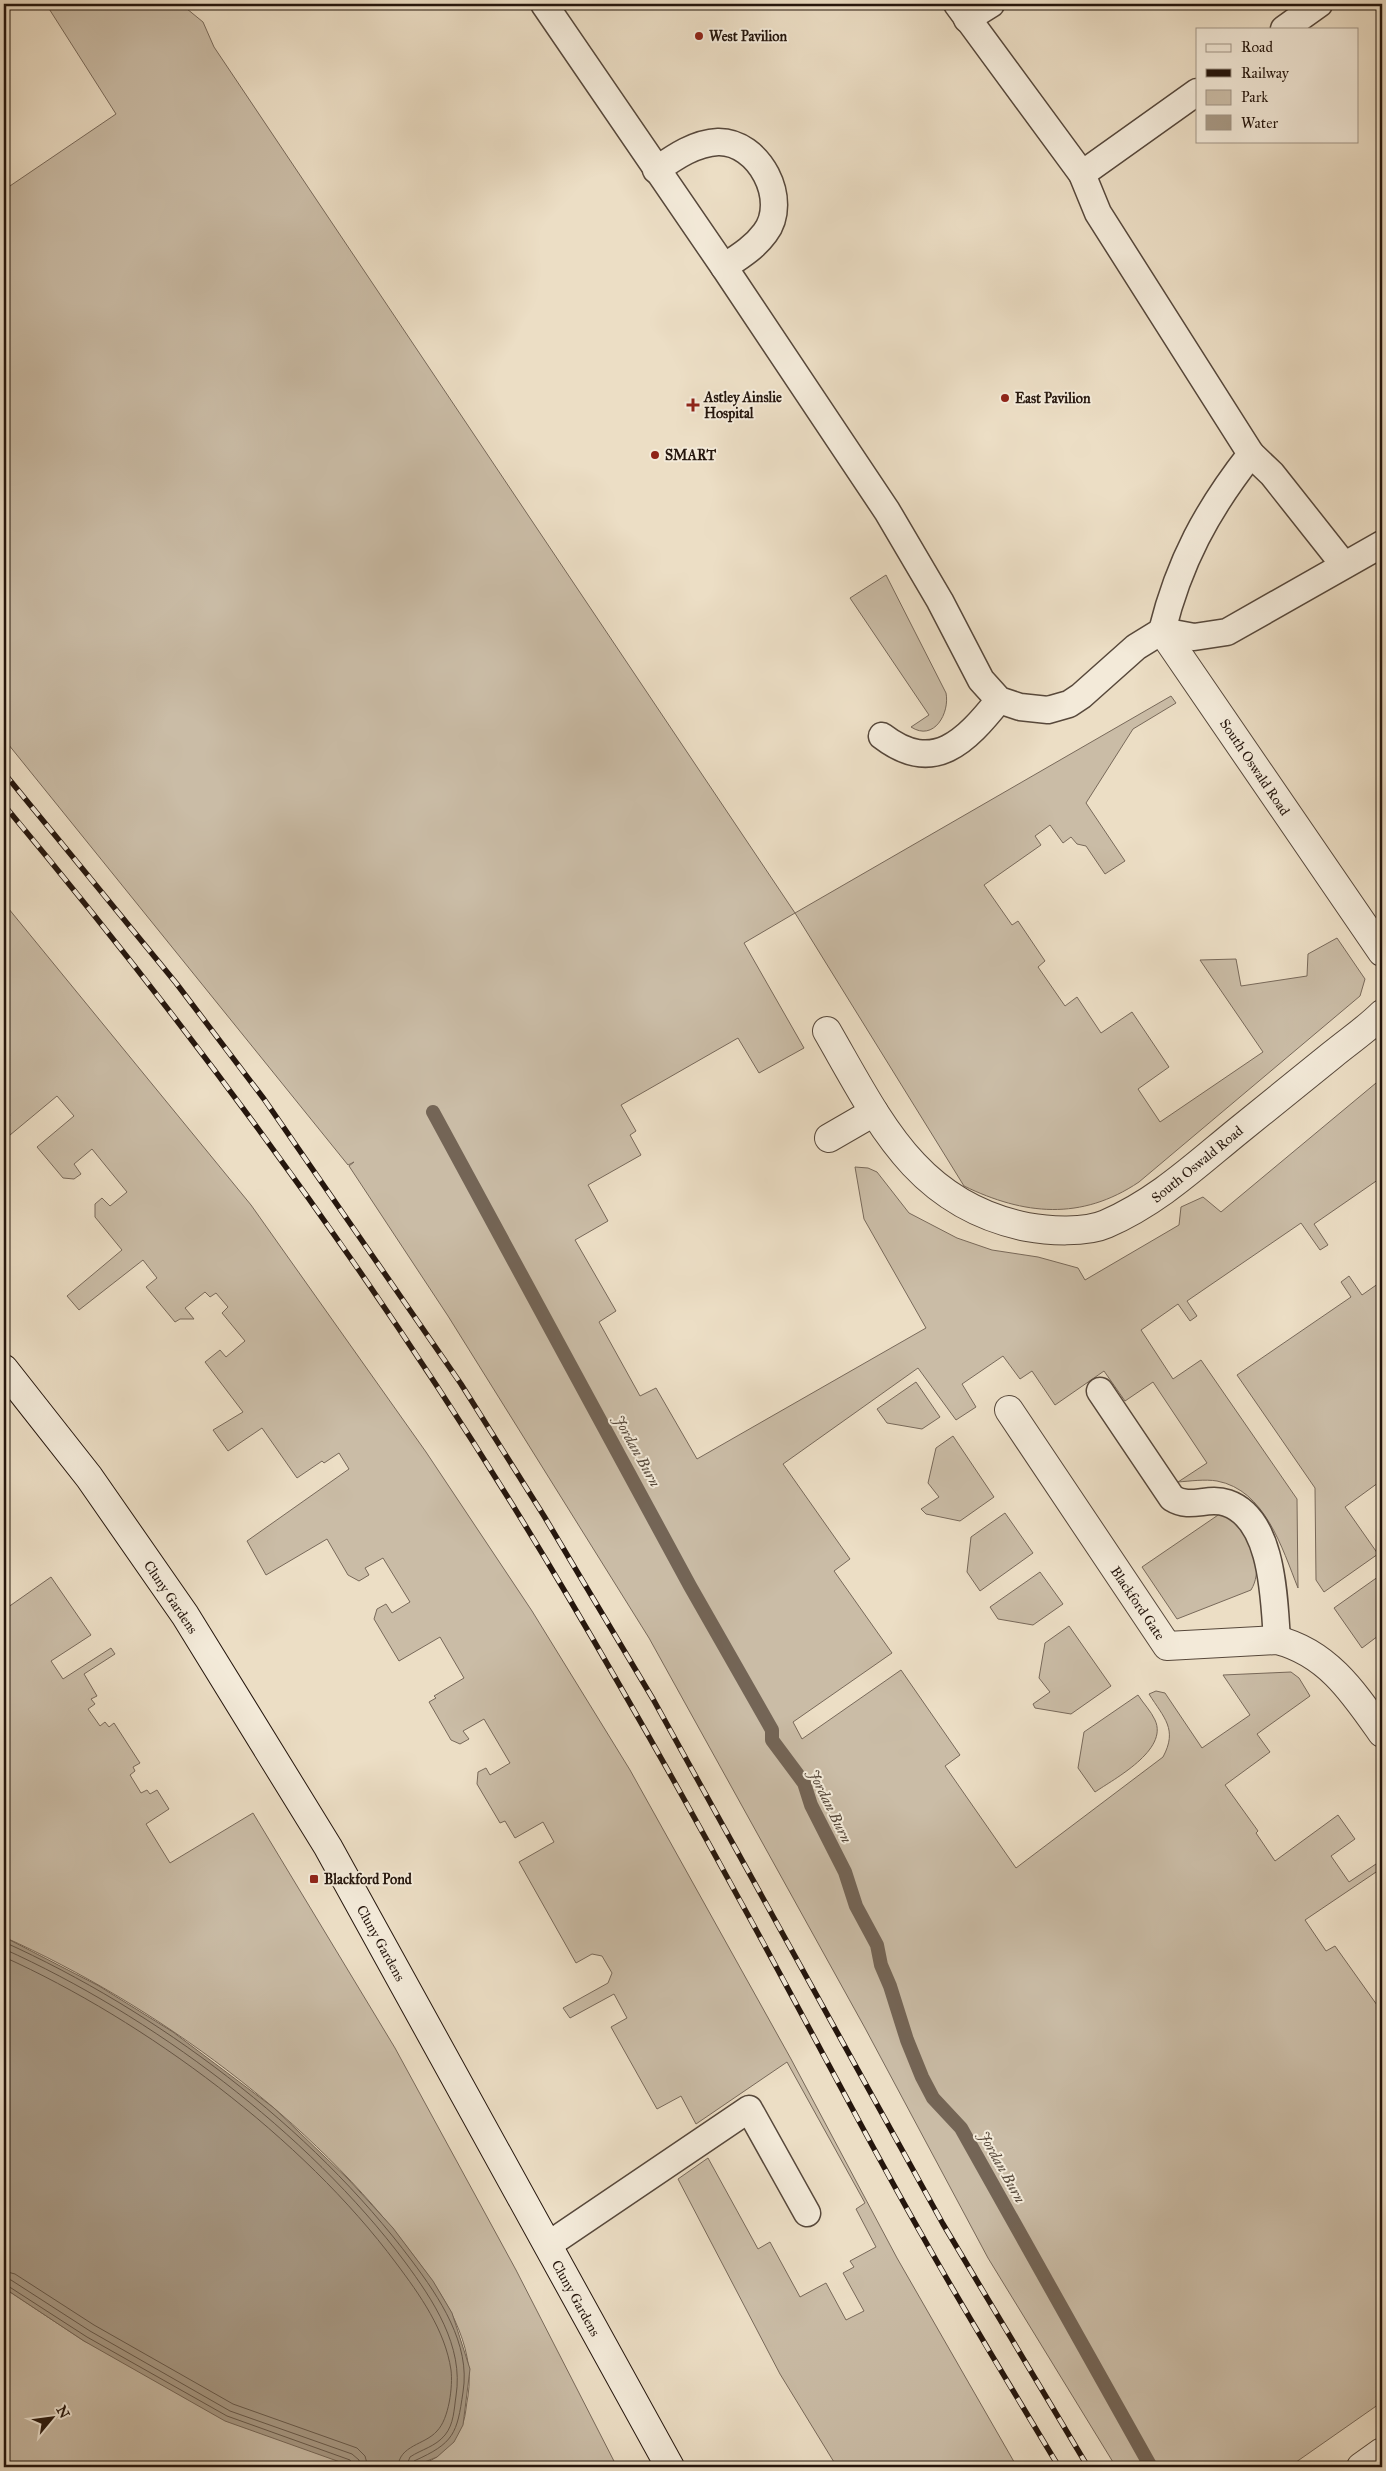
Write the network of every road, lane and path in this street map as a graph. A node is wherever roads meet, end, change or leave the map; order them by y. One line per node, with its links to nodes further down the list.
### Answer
1 (544, 4): 7 (lane)
2 (991, 4): 4 (lane)
3 (1319, 4): 5 (lane)
4 (962, 11): 8 (lane)
5 (1285, 28)
6 (1196, 93): 8 (lane)
7 (656, 170): 9 (lane); 9 (lane)
8 (1082, 174): 10 (lane)
9 (724, 267): 14 (lane)
10 (1251, 454): 12 (lane); 13 (lane)
11 (1382, 544): 12 (lane)
12 (1344, 565): 13 (lane)
13 (1162, 631): 14 (lane); 16 (street, South Oswald Road)
14 (999, 700): 15 (lane)
15 (882, 736)
16 (1382, 952)
17 (1382, 1014): 19 (street, South Oswald Road)
18 (827, 1031): 19 (street, South Oswald Road)
19 (874, 1112): 20 (street)
20 (829, 1138)
21 (4, 1369): 27 (street, Cluny Gardens)
22 (1100, 1391): 24 (lane)
23 (1009, 1410): 24 (street, Blackford Gate)
24 (1277, 1640): 25 (street, Blackford Gate)
25 (1382, 1733)
26 (807, 2213): 27 (lane)
27 (548, 2245): 29 (street, Cluny Gardens)
28 (1382, 2452): 30 (street)
29 (670, 2467)
30 (1361, 2467)

